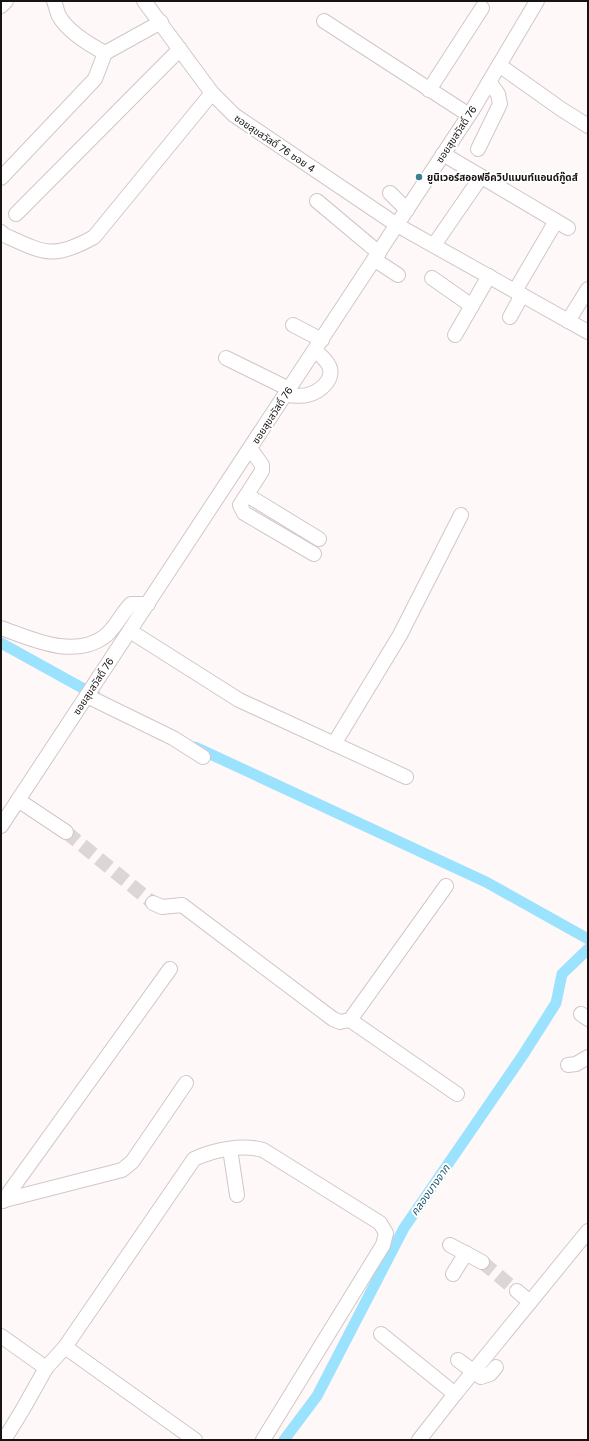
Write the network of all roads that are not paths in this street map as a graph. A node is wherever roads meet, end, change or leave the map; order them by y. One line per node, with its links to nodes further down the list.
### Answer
1 (6, 1): 5 (street)
2 (54, 1): 10 (street)
3 (144, 1): 8 (street, ซอยสุขสวัสดิ์ 76 ซอย 4)
4 (537, 1): 11 (street, ซอยสุขสวัสดิ์ 76)
5 (1, 6)
6 (482, 8): 13 (street)
7 (324, 21): 13 (street)
8 (161, 22): 9 (street, ซอยสุขสวัสดิ์ 76 ซอย 4); 10 (street)
9 (180, 49): 14 (street, ซอยสุขสวัสดิ์ 76 ซอย 4); 24 (street)
10 (105, 53): 20 (street)
11 (500, 65): 12 (street, ซอยสุขสวัสดิ์ 76); 16 (street)
12 (489, 82): 15 (street, ซอยสุขสวัสดิ์ 76); 17 (street)
13 (429, 90): 15 (street)
14 (212, 93): 25 (street, ซอยสุขสวัสดิ์ 76 ซอย 4); 26 (street)
15 (469, 115): 18 (street, ซอยสุขสวัสดิ์ 76)
16 (588, 126)
17 (478, 149)
18 (443, 154): 19 (street); 23 (street, ซอยสุขสวัสดิ์ 76)
19 (481, 176): 27 (street); 33 (street)
20 (1, 178)
21 (390, 193): 23 (street)
22 (317, 202): 28 (street)
23 (407, 210): 25 (street, ซอยสุขสวัสดิ์ 76)
24 (16, 214)
25 (397, 225): 27 (street, ซอยสุขสวัสดิ์ 76 ซอย 4); 28 (street, ซอยสุขสวัสดิ์ 76)
26 (1, 232)
27 (434, 245): 30 (street, ซอยสุขสวัสดิ์ 76 ซอย 4)
28 (377, 256): 29 (street); 40 (street, ซอยสุขสวัสดิ์ 76)
29 (398, 275)
30 (489, 276): 33 (street, ซอยสุขสวัสดิ์ 76 ซอย 4); 34 (street)
31 (432, 278): 34 (street)
32 (588, 289): 36 (street)
33 (519, 293): 35 (street); 36 (street, ซอยสุขสวัสดิ์ 76 ซอย 4)
34 (472, 306): 39 (street)
35 (510, 317)
36 (568, 321): 38 (street, ซอยสุขสวัสดิ์ 76 ซอย 4)
37 (293, 325): 40 (street)
38 (588, 332)
39 (455, 335)
40 (319, 345): 42 (street, ซอยสุขสวัสดิ์ 76); 42 (street)
41 (226, 358): 42 (street)
42 (287, 392): 43 (street, ซอยสุขสวัสดิ์ 76)
43 (250, 448): 44 (street); 48 (street, ซอยสุขสวัสดิ์ 76)
44 (247, 495): 46 (street); 47 (street)
45 (461, 515): 52 (street)
46 (319, 539)
47 (314, 554)
48 (148, 604): 49 (street); 50 (street, ซอยสุขสวัสดิ์ 76)
49 (1, 628)
50 (130, 631): 51 (street, ซอยสุขสวัสดิ์ 76); 52 (street)
51 (88, 695): 53 (street); 55 (street, ซอยสุขสวัสดิ์ 76)
52 (334, 744): 54 (street)
53 (203, 757)
54 (406, 777)
55 (18, 800): 56 (street, ซอยสุขสวัสดิ์ 76); 57 (street)
56 (1, 826)
57 (66, 832)
58 (446, 886): 61 (street)
59 (153, 903): 61 (street)
60 (170, 969): 68 (street)
61 (350, 1020): 65 (street)
62 (588, 1057): 63 (street)
63 (568, 1065)
64 (186, 1083): 68 (street)
65 (457, 1094)
66 (230, 1149): 67 (street); 78 (street); 86 (street)
67 (237, 1194)
68 (2, 1201)
69 (588, 1231): 75 (street)
70 (450, 1245): 71 (street)
71 (466, 1254): 72 (street); 73 (street)
72 (482, 1262)
73 (453, 1274)
74 (517, 1291): 75 (street)
75 (530, 1302): 82 (street)
76 (381, 1334): 83 (street)
77 (1, 1336): 81 (street)
78 (65, 1347): 81 (street); 85 (street)
79 (458, 1360): 82 (street)
80 (496, 1367): 82 (street)
81 (46, 1368): 84 (street)
82 (473, 1371): 83 (street)
83 (455, 1394): 87 (street)
84 (4, 1440)
85 (195, 1440)
86 (263, 1440)
87 (419, 1440)

